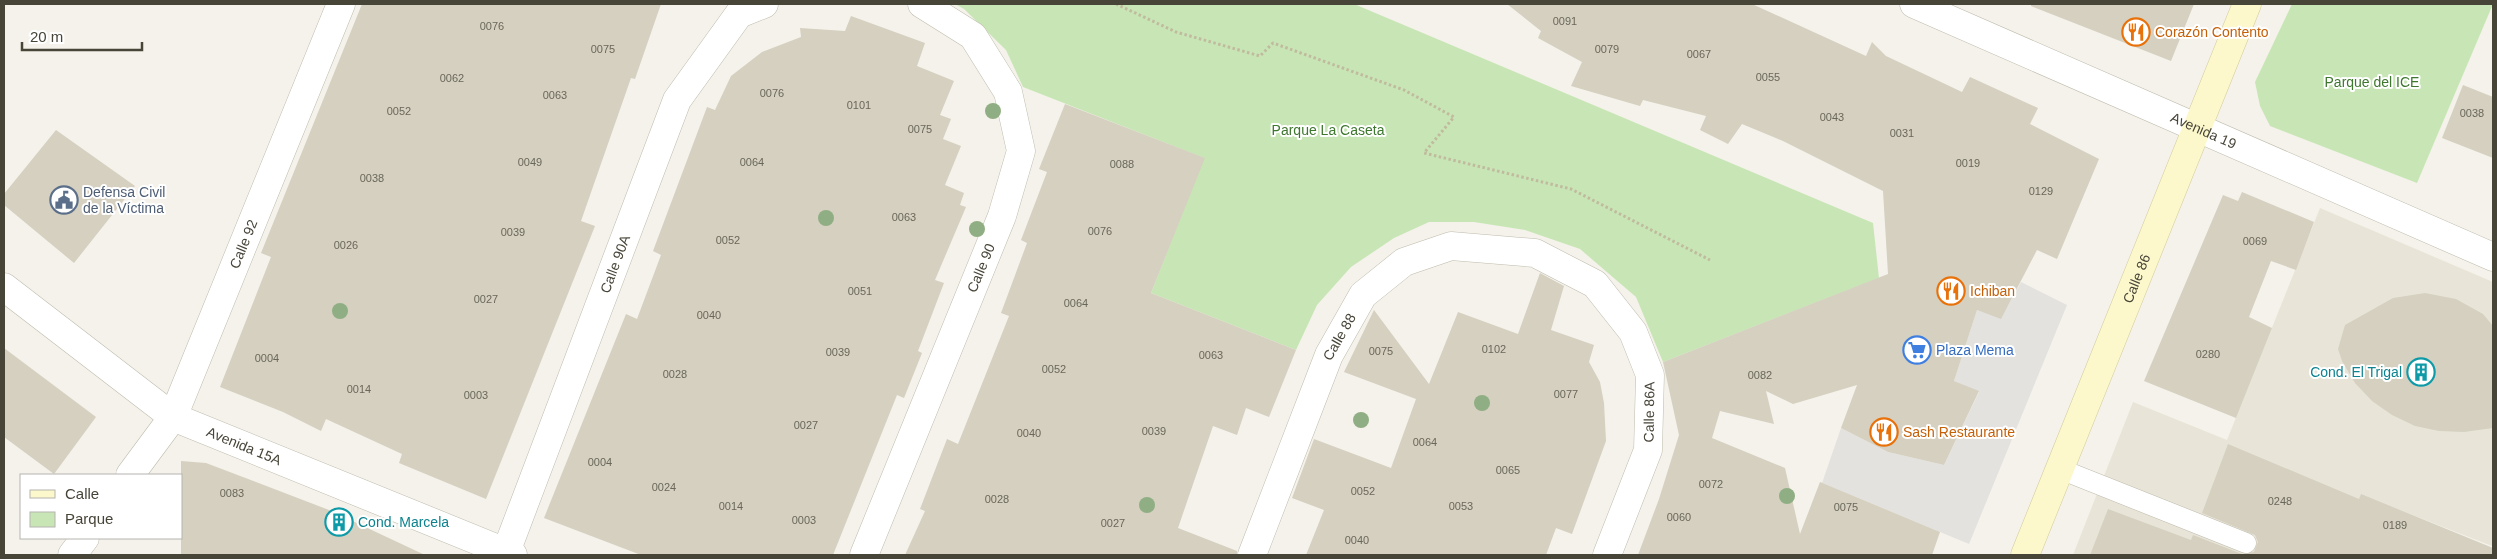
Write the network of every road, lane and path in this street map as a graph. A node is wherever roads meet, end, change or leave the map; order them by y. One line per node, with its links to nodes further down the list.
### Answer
1 (341, 4): 12 (street, Calle 92)
2 (764, 4): 17 (street, Calle 90A)
3 (922, 4): 19 (street, Calle 90)
4 (1116, 4): 10 (path)
5 (1914, 4): 7 (street, Avenida 19)
6 (2247, 4): 7 (street, Calle 86)
7 (2197, 126): 9 (street, Avenida 19); 13 (street, Calle 86)
8 (1535, 253): 20 (street, Calle 88); 21 (street, Calle 86A)
9 (2493, 257)
10 (1710, 260)
11 (4, 287): 12 (street, Avenida 15A)
12 (172, 417): 14 (street, Calle 92); 17 (street, Avenida 15A)
13 (2060, 469): 16 (lane); 22 (street, Calle 86)
14 (131, 474)
15 (83, 539): 18 (street)
16 (2246, 543)
17 (509, 554)
18 (72, 555)
19 (864, 555)
20 (1252, 555)
21 (1606, 555)
22 (2025, 555)

